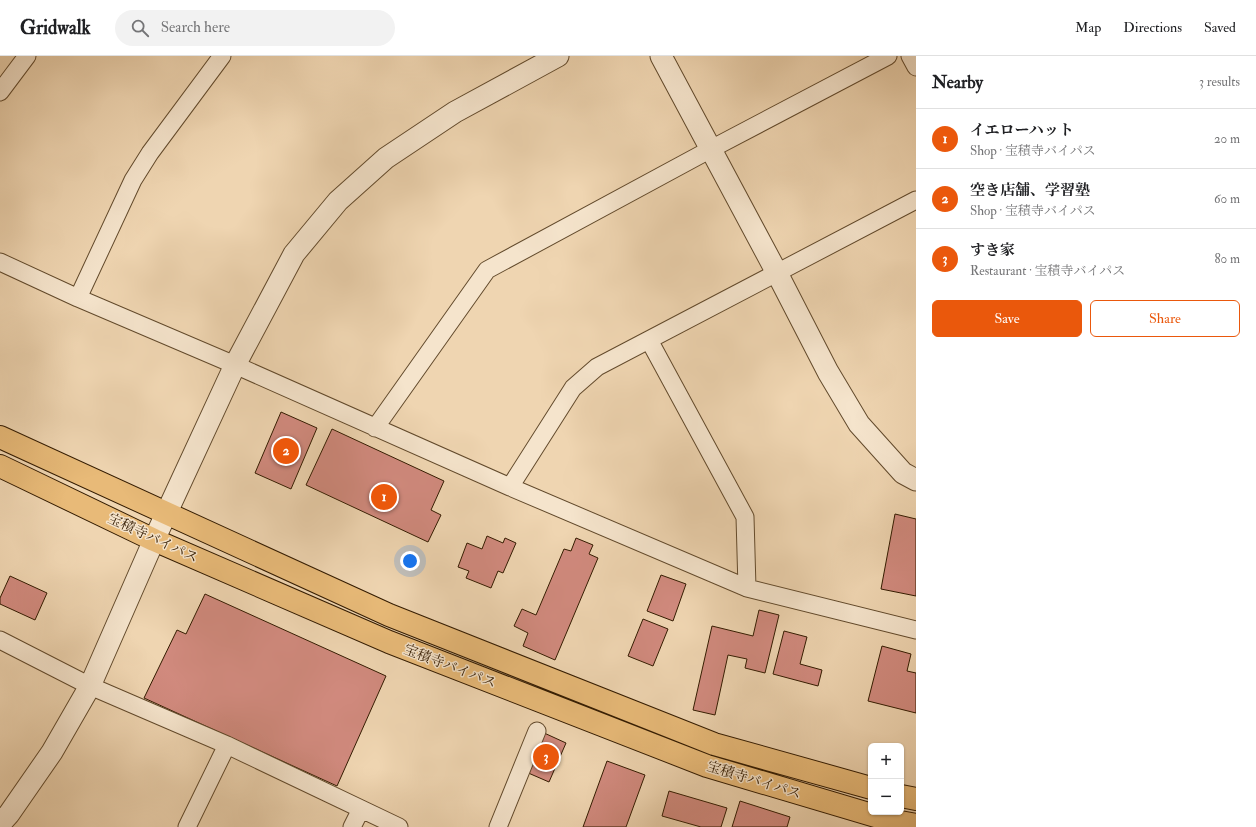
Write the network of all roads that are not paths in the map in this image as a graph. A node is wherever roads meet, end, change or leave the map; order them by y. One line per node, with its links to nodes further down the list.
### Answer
1 (27, 56): 8 (street)
2 (222, 56): 13 (street)
3 (558, 56): 15 (street)
4 (661, 56): 9 (street)
5 (888, 56): 9 (street)
6 (910, 56): 7 (street)
7 (916, 67)
8 (0, 92)
9 (711, 149): 12 (street); 16 (street)
10 (916, 200): 12 (street)
11 (0, 262): 13 (street)
12 (777, 273): 14 (street); 19 (street)
13 (78, 298): 15 (street)
14 (649, 340): 20 (street); 23 (street)
15 (235, 365): 16 (street); 21 (street)
16 (375, 428): 20 (street)
17 (0, 437): 21 (main road, 宝積寺バイパス)
18 (0, 466): 22 (main road, 宝積寺バイパス)
19 (916, 480)
20 (510, 487): 23 (street)
21 (167, 514): 22 (street); 29 (main road, 宝積寺バイパス)
22 (154, 540): 26 (street); 34 (main road, 宝積寺バイパス)
23 (748, 588): 24 (street)
24 (916, 630)
25 (0, 640): 26 (street)
26 (90, 686): 28 (street); 33 (street)
27 (537, 730): 38 (street)
28 (227, 745): 32 (street); 35 (street)
29 (868, 787)
30 (904, 797): 31 (main road)
31 (916, 799)
32 (361, 809): 36 (street); 37 (street)
33 (0, 824)
34 (916, 825)
35 (187, 827)
36 (352, 827)
37 (399, 827)
38 (498, 827)

